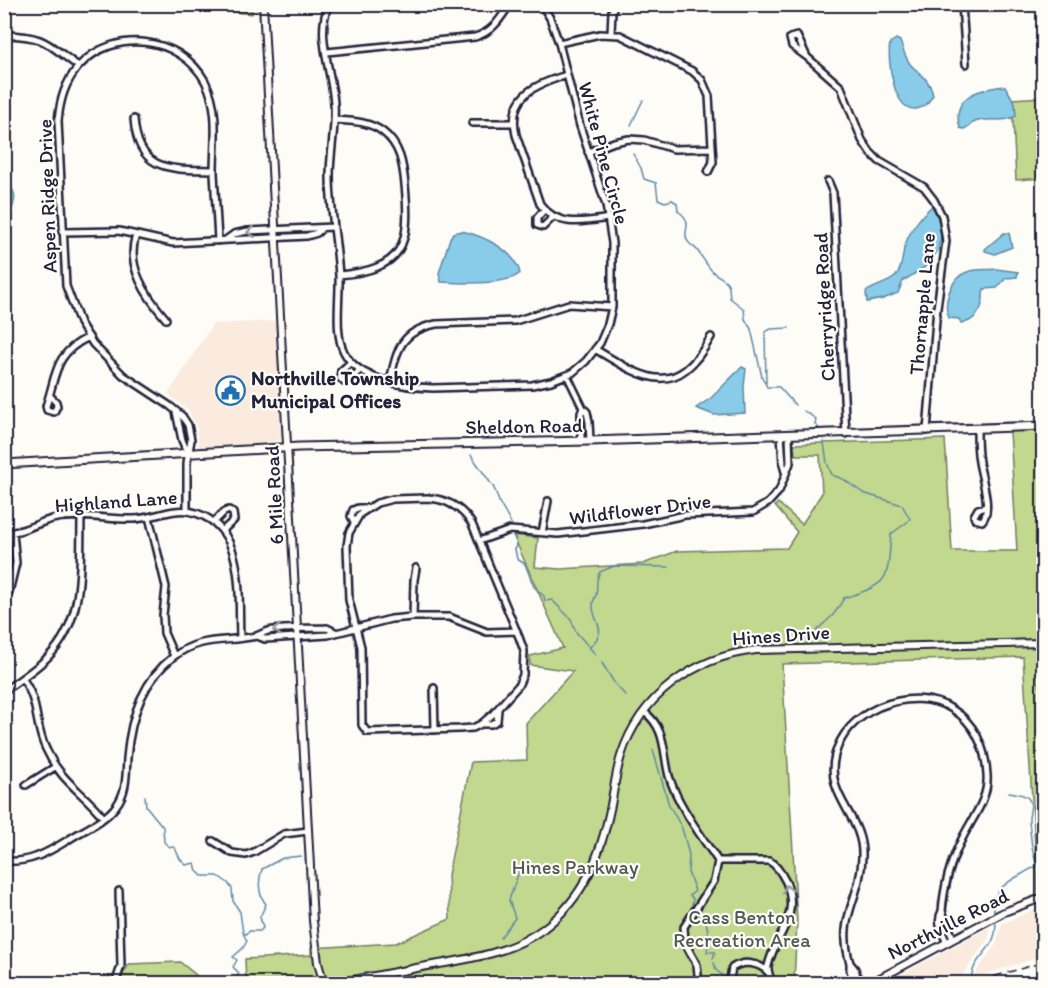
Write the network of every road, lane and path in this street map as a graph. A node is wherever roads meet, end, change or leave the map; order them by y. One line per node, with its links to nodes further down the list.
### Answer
1 (264, 4): 29 (street, 6 Mile Road)
2 (329, 4): 10 (street)
3 (510, 4): 10 (street)
4 (541, 4): 9 (street, White Pine Circle)
5 (615, 4): 7 (street)
6 (962, 4): 12 (street)
7 (611, 33): 9 (street); 19 (street)
8 (5, 34): 13 (street)
9 (559, 43): 14 (street, White Pine Circle)
10 (327, 52): 16 (street)
11 (807, 57): 49 (street, Thornapple Lane)
12 (966, 64)
13 (78, 66): 21 (street, Aspen Ridge Drive); 30 (street, Aspen Ridge Drive)
14 (567, 75): 18 (street); 20 (street, White Pine Circle)
15 (134, 118): 21 (street)
16 (334, 120): 27 (street); 35 (street)
17 (472, 123): 18 (street)
18 (513, 123): 24 (street)
19 (712, 148): 20 (street); 22 (street)
20 (588, 152): 26 (street, White Pine Circle)
21 (214, 170): 34 (street, Aspen Ridge Drive)
22 (708, 172)
23 (828, 181): 50 (street, Cherryridge Road)
24 (544, 210): 25 (street); 25 (street)
25 (553, 217): 26 (street)
26 (609, 218): 36 (street, White Pine Circle)
27 (333, 227): 28 (street); 35 (street)
28 (322, 228): 29 (street); 32 (street)
29 (276, 230): 32 (street, 6 Mile Road); 33 (street, one-way to 33)
30 (62, 232): 31 (street); 38 (street, Aspen Ridge Drive)
31 (136, 235): 34 (street); 37 (street)
32 (277, 238): 33 (street); 54 (street, 6 Mile Road)
33 (227, 239): 34 (street)
34 (218, 241)
35 (339, 275): 41 (street)
36 (612, 307): 40 (street, White Pine Circle); 44 (street)
37 (166, 319)
38 (89, 337): 45 (street); 55 (street, Aspen Ridge Drive)
39 (711, 337): 40 (street)
40 (595, 349): 43 (street, White Pine Circle)
41 (351, 362): 42 (street); 42 (street, White Pine Circle)
42 (359, 371): 44 (street, White Pine Circle)
43 (567, 375): 44 (street, White Pine Circle); 46 (street)
44 (390, 381)
45 (51, 397)
46 (583, 408): 52 (street); 53 (street)
47 (1044, 426): 48 (main road, Sheldon Road)
48 (977, 429): 49 (main road, Sheldon Road); 58 (street)
49 (927, 431): 50 (main road, Sheldon Road)
50 (846, 434): 51 (main road, Sheldon Road)
51 (785, 435): 53 (main road, Sheldon Road); 66 (street, Wildflower Drive)
52 (581, 441): 53 (main road, Sheldon Road); 54 (main road, Sheldon Road)
53 (590, 441)
54 (288, 448): 55 (main road, Sheldon Road); 73 (street, 6 Mile Road)
55 (188, 454): 56 (main road, Sheldon Road); 59 (street, Aspen Ridge Drive)
56 (4, 464)
57 (548, 501): 66 (street)
58 (986, 507)
59 (187, 510): 60 (street, Highland Lane); 62 (street, Highland Lane)
60 (149, 517): 61 (street, Highland Lane); 76 (street)
61 (81, 518): 65 (street, Highland Lane); 78 (street)
62 (214, 522): 63 (street, Highland Lane); 63 (street)
63 (223, 530): 74 (street, Highland Lane)
64 (4, 533): 65 (street, Highland Lane)
65 (13, 533): 69 (street)
66 (542, 533): 67 (street, Wildflower Drive)
67 (480, 541): 71 (street); 72 (street)
68 (416, 568): 70 (street)
69 (9, 592)
70 (413, 617): 71 (street); 72 (street)
71 (357, 629): 73 (street); 83 (street)
72 (517, 631): 83 (street)
73 (297, 633): 74 (street); 87 (street, 6 Mile Road)
74 (240, 638): 76 (street)
75 (1044, 643): 82 (street, Hines Drive)
76 (174, 656): 86 (street)
77 (1044, 668): 79 (street)
78 (22, 678): 81 (street); 84 (street)
79 (1044, 686)
80 (434, 688): 83 (street)
81 (4, 691)
82 (644, 712): 90 (street); 98 (street, Hines Drive)
83 (435, 730)
84 (55, 767): 85 (street); 86 (street)
85 (26, 785)
86 (103, 818): 89 (street)
87 (308, 831): 88 (street); 96 (street, 6 Mile Road)
88 (213, 841)
89 (4, 861)
90 (718, 861): 95 (street, one-way to 90); 99 (street)
91 (119, 891): 97 (street)
92 (1044, 897): 93 (street, Northville Road)
93 (950, 940): 94 (street); 104 (street, Northville Road)
94 (850, 963): 102 (street); 103 (street)
95 (768, 972): 100 (street); 101 (street)
96 (324, 982)
97 (115, 984)
98 (333, 984)
99 (699, 984)
100 (729, 984)
101 (772, 984)
102 (854, 984)
103 (859, 984)
104 (869, 984)

